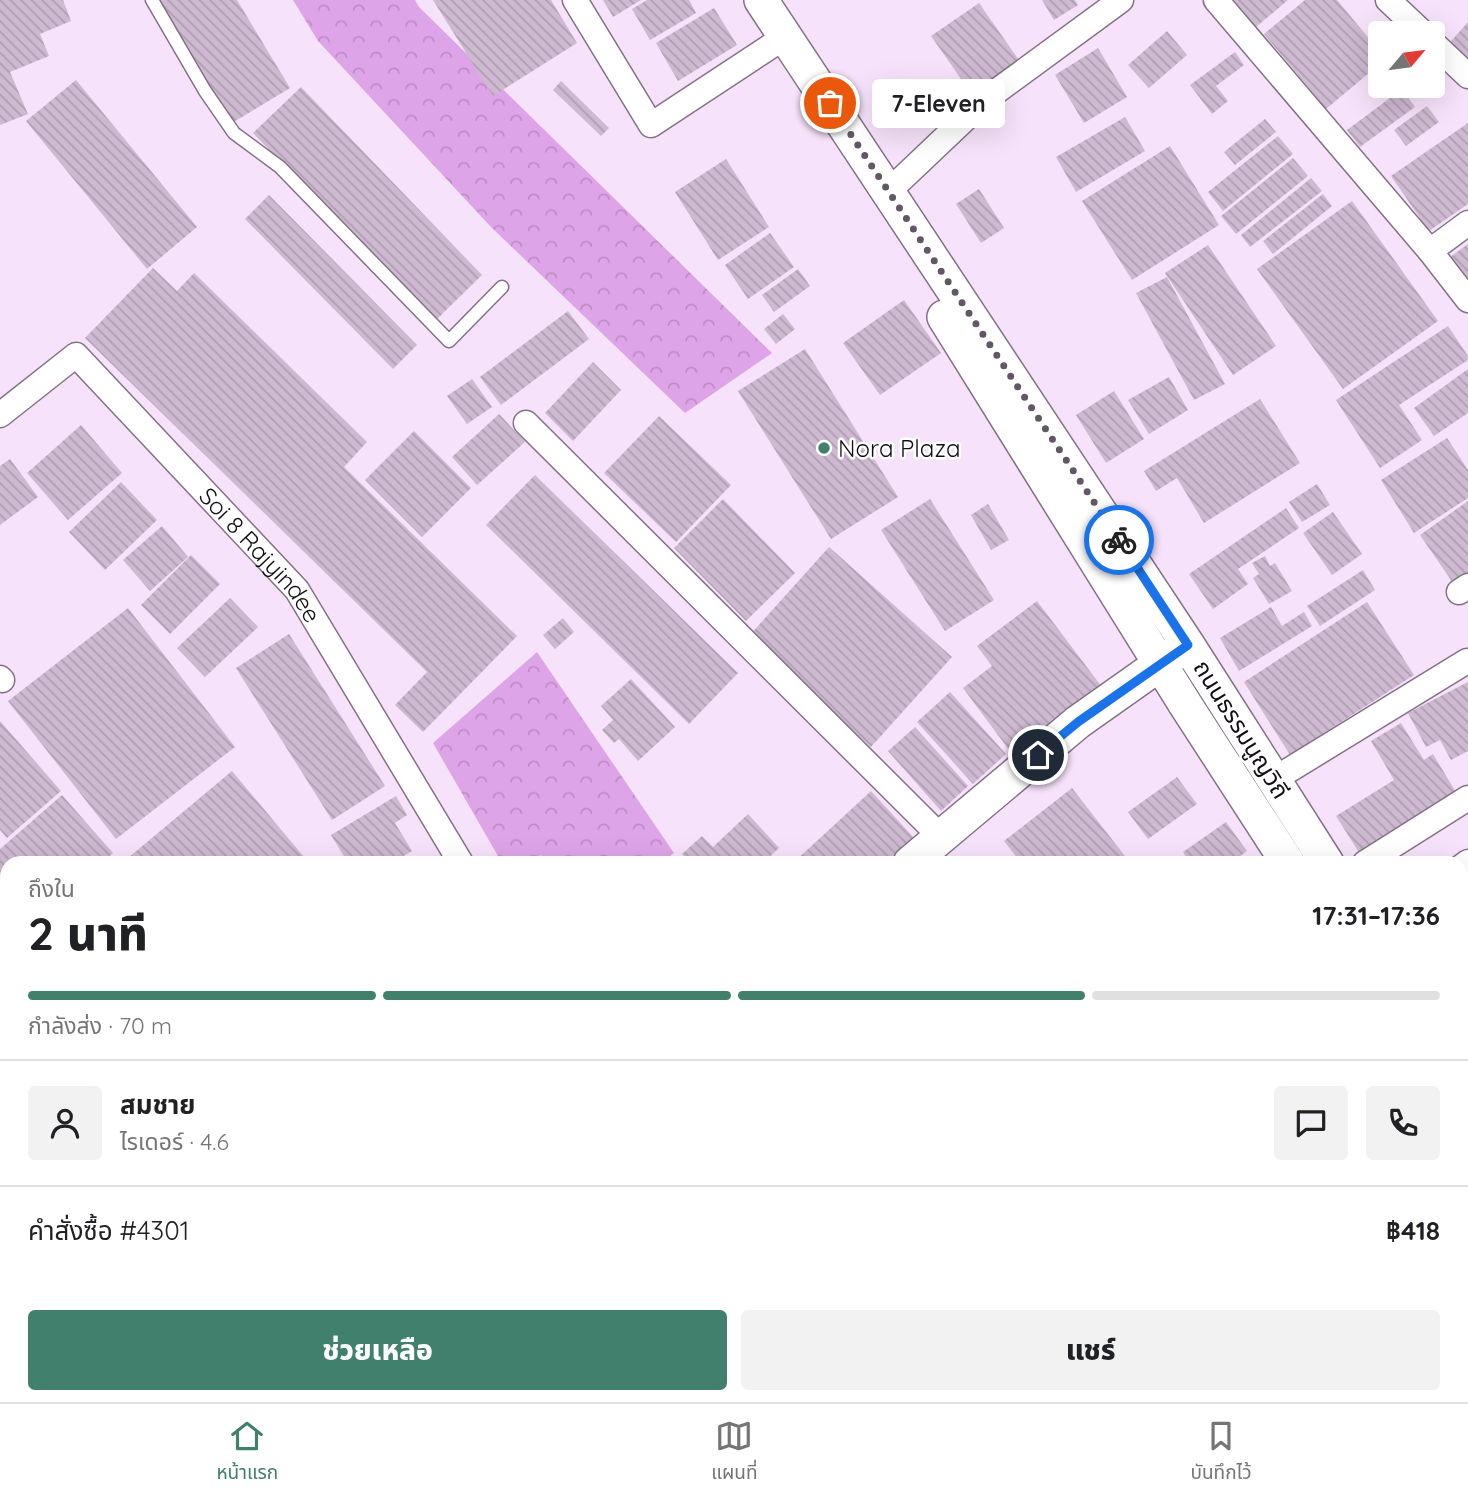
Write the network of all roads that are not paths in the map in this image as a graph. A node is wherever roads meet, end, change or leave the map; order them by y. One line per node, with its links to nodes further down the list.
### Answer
1 (152, 0): 15 (lane)
2 (575, 0): 9 (street)
3 (741, 0): 9 (street, ถนนธรรมนูญวิถี)
4 (761, 0): 12 (street, ถนนธรรมนูญวิถี)
5 (1121, 0): 12 (street)
6 (1216, 0): 14 (street)
7 (1388, 0): 8 (street)
8 (1410, 21)
9 (771, 46): 21 (street, ถนนธรรมนูญวิถี)
10 (1446, 55): 11 (street)
11 (1468, 76)
12 (888, 192): 19 (street, ถนนธรรมนูญวิถี)
13 (1468, 223): 14 (street)
14 (1430, 251): 16 (street)
15 (502, 288)
16 (1468, 300)
17 (0, 415): 25 (street, Soi 8 Rajyindee)
18 (526, 423): 24 (street)
19 (1188, 645): 21 (street); 22 (street, ถนนธรรมนูญวิถี)
20 (1467, 661): 22 (street)
21 (1160, 663): 24 (street); 27 (street, ถนนธรรมนูญวิถี)
22 (1273, 780): 28 (street, ถนนธรรมนูญวิถี)
23 (1468, 798): 29 (street)
24 (940, 836): 26 (street)
25 (457, 856)
26 (918, 856)
27 (1284, 856)
28 (1322, 856)
29 (1376, 856)

